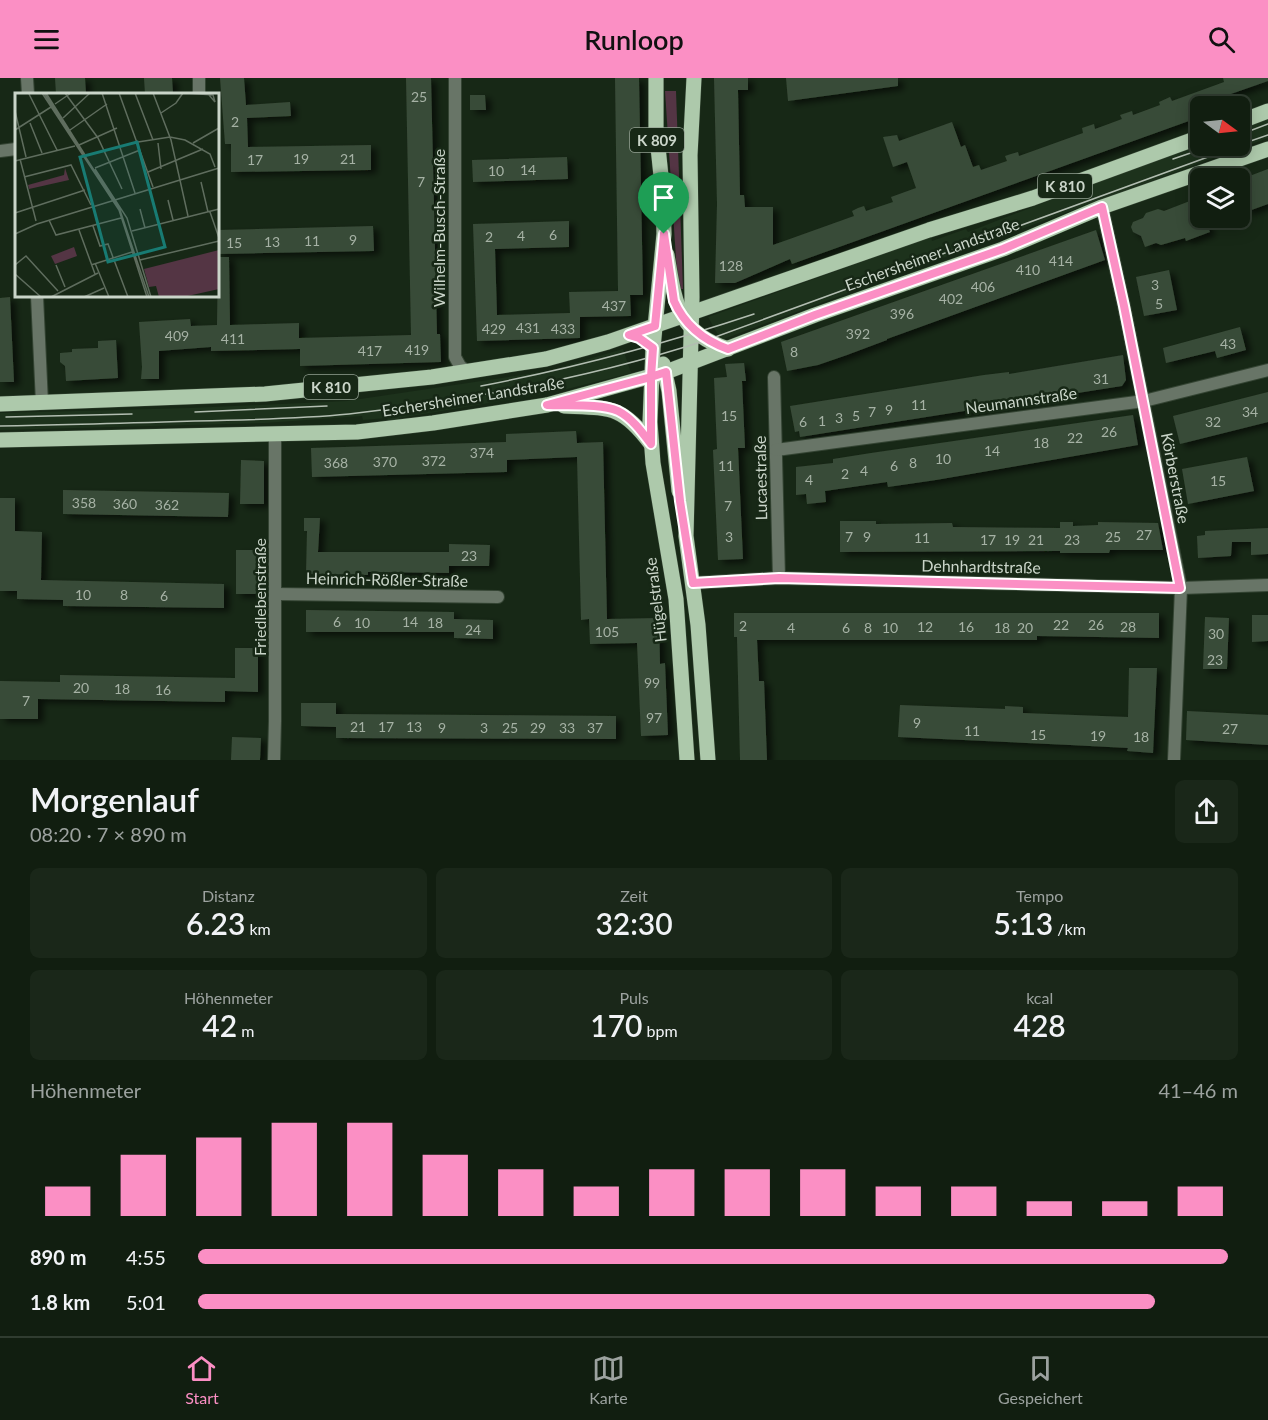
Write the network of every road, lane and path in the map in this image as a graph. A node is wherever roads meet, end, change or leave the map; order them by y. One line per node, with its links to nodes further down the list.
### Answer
1 (27, 78): 6 (street)
2 (455, 78): 24 (street, Wilhelm-Busch-Straße)
3 (681, 78): 7 (main road)
4 (694, 78): 7 (main road, K 809)
5 (659, 81): 15 (main road, Hügelstraße / K 809)
6 (28, 93)
7 (692, 101): 17 (main road, K 809)
8 (1268, 111): 9 (main road)
9 (1250, 118)
10 (1190, 141): 17 (main road, Eschersheimer Landstraße / K 810)
11 (15, 149): 13 (street)
12 (1268, 149): 14 (main road, Eschersheimer Landstraße / K 810)
13 (0, 151)
14 (1102, 207): 21 (main road, Eschersheimer Landstraße / K 810); 27 (street, Körberstraße)
15 (664, 234): 17 (main road); 18 (main road, Hügelstraße / K 809)
16 (37, 297): 28 (street)
17 (688, 319): 18 (main road, Eschersheimer Landstraße / K 810); 21 (main road); 22 (main road, K 809)
18 (655, 326): 19 (main road, Eschersheimer Landstraße / K 810); 20 (main road, Hügelstraße / K 809)
19 (629, 335): 20 (main road); 24 (main road, Eschersheimer Landstraße / K 810)
20 (653, 348): 25 (main road, Hügelstraße / K 809)
21 (728, 349): 22 (main road, Eschersheimer Landstraße / K 810)
22 (690, 363): 25 (main road, Eschersheimer Landstraße / K 810); 35 (main road)
23 (1268, 370): 27 (street, Neumannstraße)
24 (468, 372): 28 (main road, Eschersheimer Landstraße / K 810)
25 (659, 374): 30 (main road, Eschersheimer Landstraße / K 810); 33 (main road, Hügelstraße); 35 (main road)
26 (774, 377): 34 (street, Lucaestraße)
27 (1144, 401): 34 (street, Neumannstraße); 39 (street, Körberstraße)
28 (42, 403): 29 (main road, Eschersheimer Landstraße / K 810)
29 (0, 404)
30 (547, 405): 31 (main road, Eschersheimer Landstraße / K 810); 33 (main road)
31 (275, 434): 32 (main road, Eschersheimer Landstraße / K 810); 40 (street, Friedlebenstraße)
32 (0, 440)
33 (651, 444): 43 (main road, Hügelstraße)
34 (776, 450): 36 (street, Lucaestraße)
35 (686, 536): 37 (main road)
36 (779, 578): 37 (street, Dehnhardtstraße); 39 (street, Dehnhardtstraße)
37 (693, 583): 44 (main road)
38 (1268, 585): 39 (street, Dehnhardtstraße)
39 (1180, 588): 45 (street, Körberstraße)
40 (276, 594): 41 (street, Heinrich-Rößler-Straße); 42 (street, Friedlebenstraße)
41 (498, 597)
42 (275, 760)
43 (687, 760)
44 (708, 760)
45 (1174, 760)

